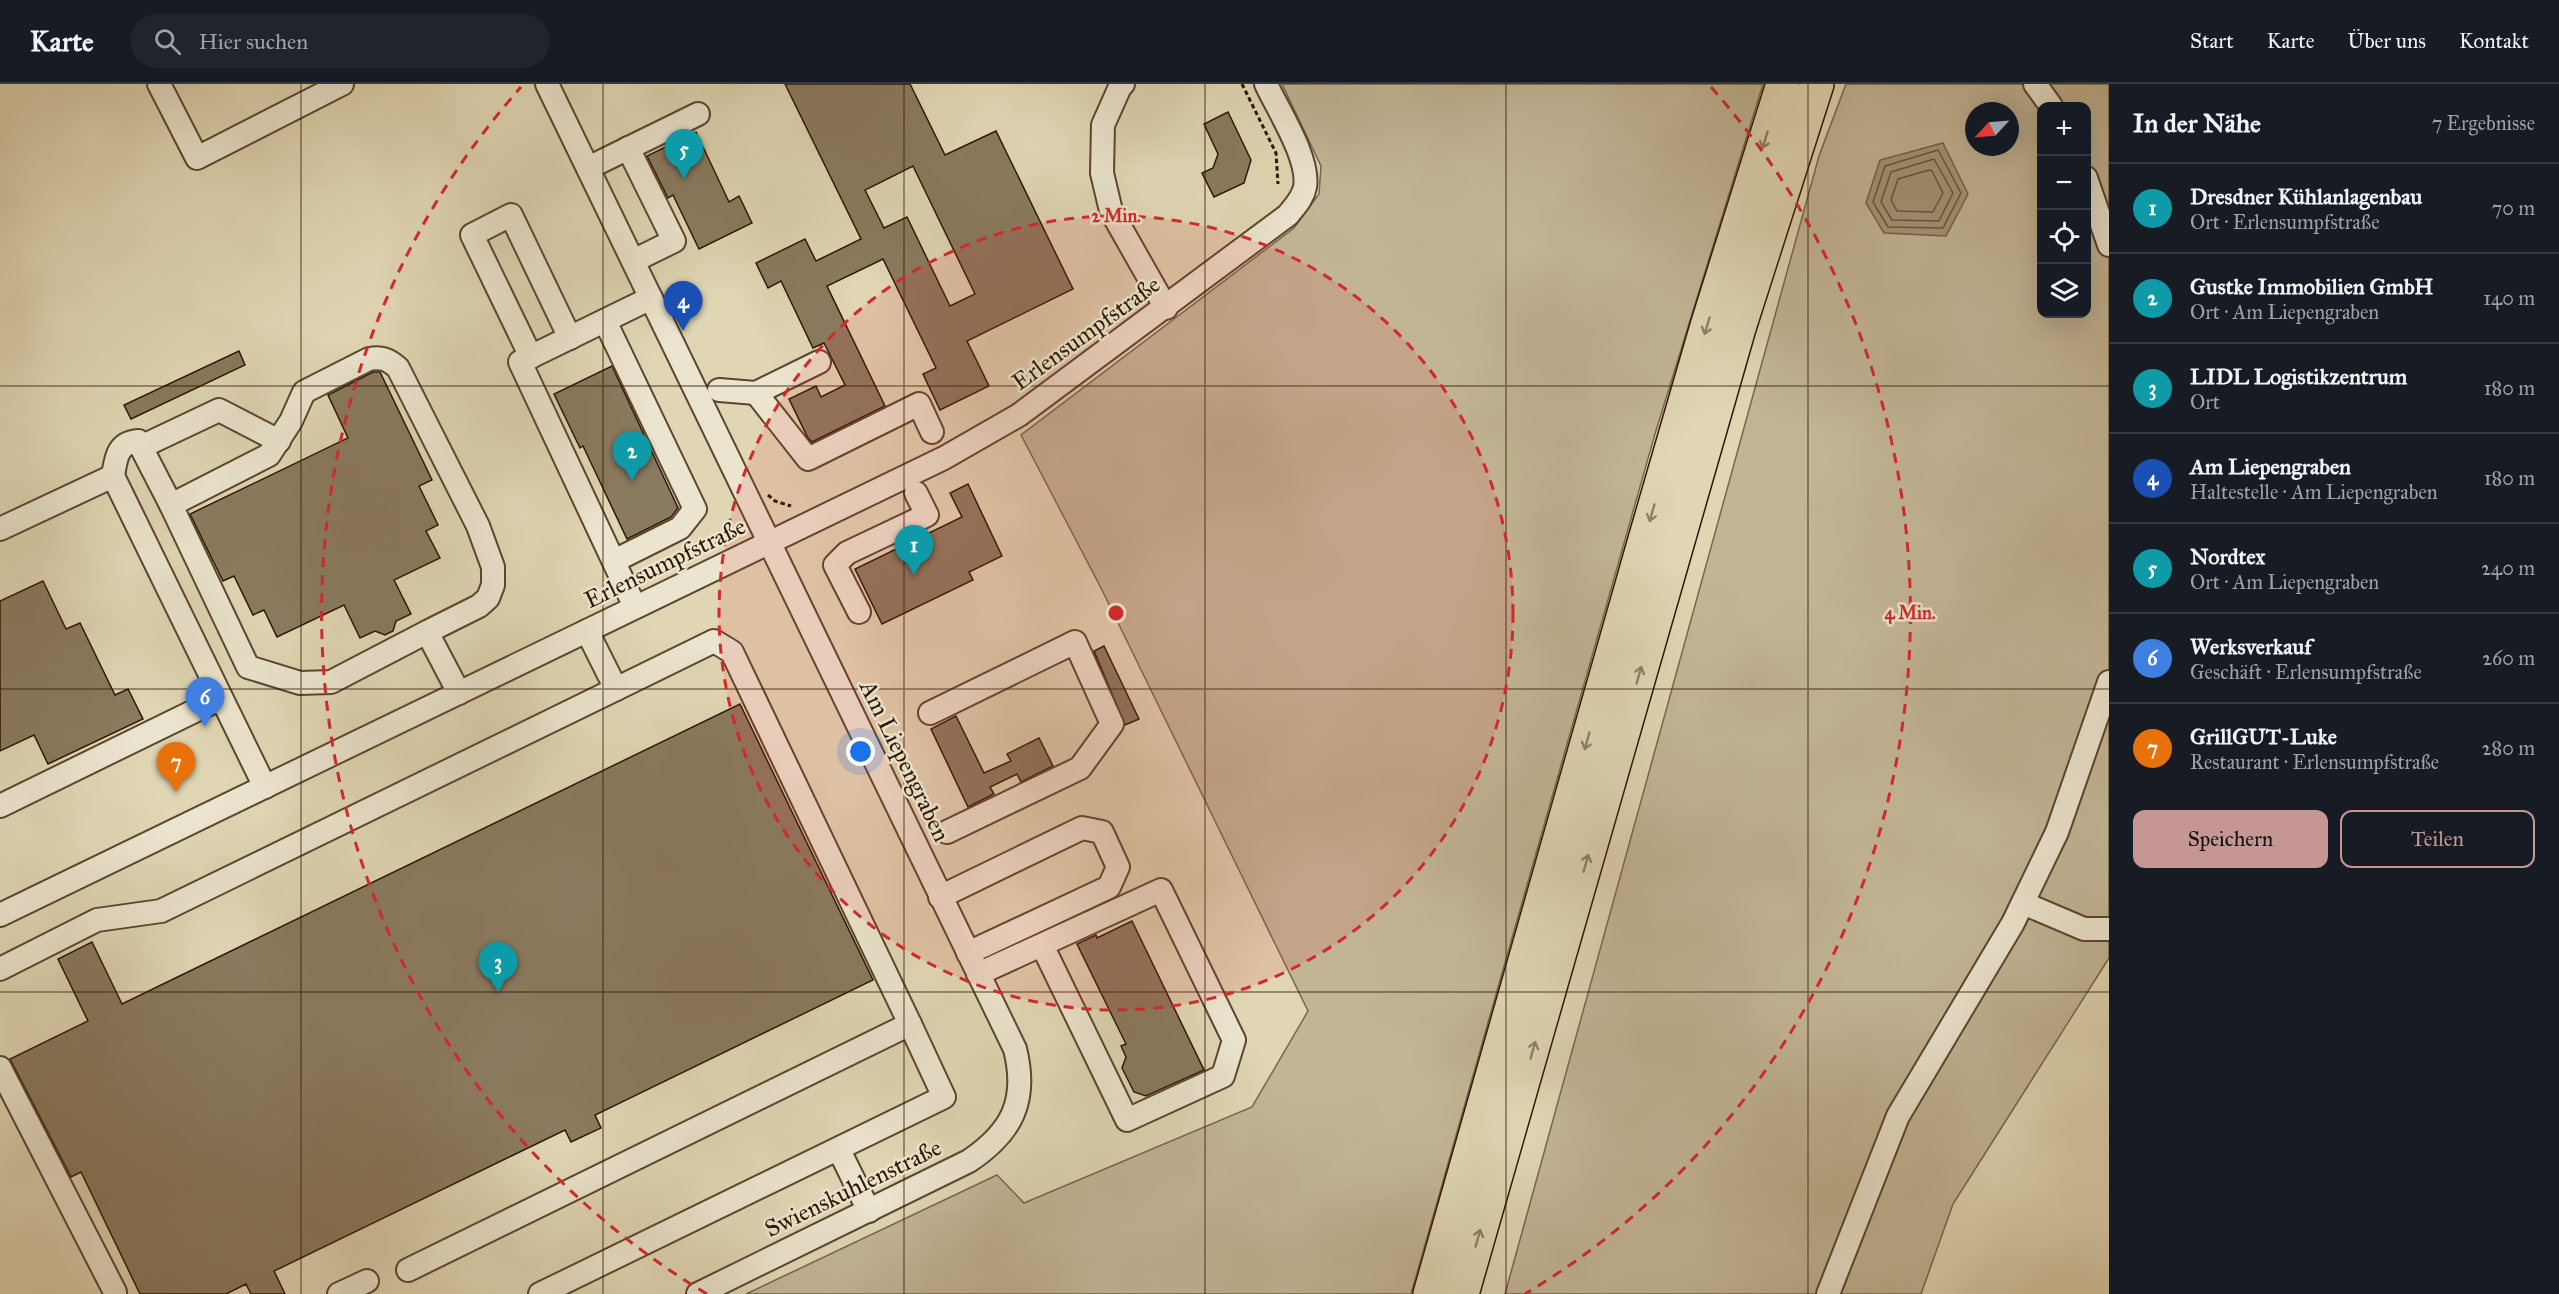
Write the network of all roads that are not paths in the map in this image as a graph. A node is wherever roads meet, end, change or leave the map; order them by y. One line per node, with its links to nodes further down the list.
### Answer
1 (159, 84): 2 (street)
2 (342, 84)
3 (547, 84): 12 (street, Am Liepengraben)
4 (1266, 84): 17 (street, Erlensumpfstraße)
5 (1783, 84): 65 (highway, one-way to 65)
6 (1817, 84): 66 (highway, one-way to 6)
7 (2035, 84): 9 (street)
8 (1120, 85): 17 (street)
9 (2048, 102)
10 (698, 114): 11 (street)
11 (628, 148): 12 (street); 15 (street)
12 (588, 168): 15 (street, Am Liepengraben)
13 (2091, 193): 14 (street)
14 (2109, 245)
15 (633, 261): 16 (street, Am Liepengraben)
16 (651, 298): 18 (street); 31 (street, Am Liepengraben)
17 (1166, 308): 31 (street, Erlensumpfstraße)
18 (605, 321): 19 (street); 32 (street)
19 (570, 338): 20 (street); 20 (street)
20 (531, 357): 32 (street)
21 (819, 362): 23 (street)
22 (720, 390): 23 (street)
23 (756, 393): 24 (street)
24 (932, 432)
25 (279, 441): 26 (street); 29 (street); 36 (street)
26 (143, 446): 27 (street); 29 (street)
27 (113, 476): 30 (street); 40 (street)
28 (916, 493): 34 (street)
29 (171, 505): 37 (street)
30 (0, 529)
31 (770, 541): 33 (street, Erlensumpfstraße); 46 (street, Am Liepengraben)
32 (614, 561): 33 (street)
33 (636, 607): 35 (street, Erlensumpfstraße)
34 (859, 612)
35 (587, 631): 39 (street); 41 (street, Erlensumpfstraße)
36 (427, 632): 37 (street); 41 (street)
37 (248, 667): 40 (street)
38 (2109, 682): 47 (street)
39 (616, 689): 52 (street); 54 (street)
40 (218, 690): 43 (street); 44 (street)
41 (459, 693): 43 (street, Erlensumpfstraße)
42 (930, 712): 45 (street)
43 (265, 787): 48 (street, Erlensumpfstraße)
44 (0, 806)
45 (947, 832)
46 (940, 897): 51 (street, Am Liepengraben); 51 (street)
47 (2023, 903): 49 (street); 67 (street)
48 (0, 915)
49 (2109, 929)
50 (1042, 945): 50 (street); 53 (street)
51 (968, 953): 53 (street, Am Liepengraben)
52 (0, 969)
53 (978, 974): 56 (street, Am Liepengraben)
54 (910, 1024): 57 (street); 59 (street)
55 (0, 1068): 61 (street)
56 (1015, 1110): 58 (street, Swienskuhlenstraße)
57 (838, 1150): 58 (street); 63 (street)
58 (869, 1211): 64 (street, Swienskuhlenstraße)
59 (408, 1270)
60 (367, 1281): 62 (street)
61 (114, 1293)
62 (339, 1294)
63 (540, 1294)
64 (698, 1294)
65 (1430, 1294)
66 (1462, 1294)
67 (1828, 1294)

